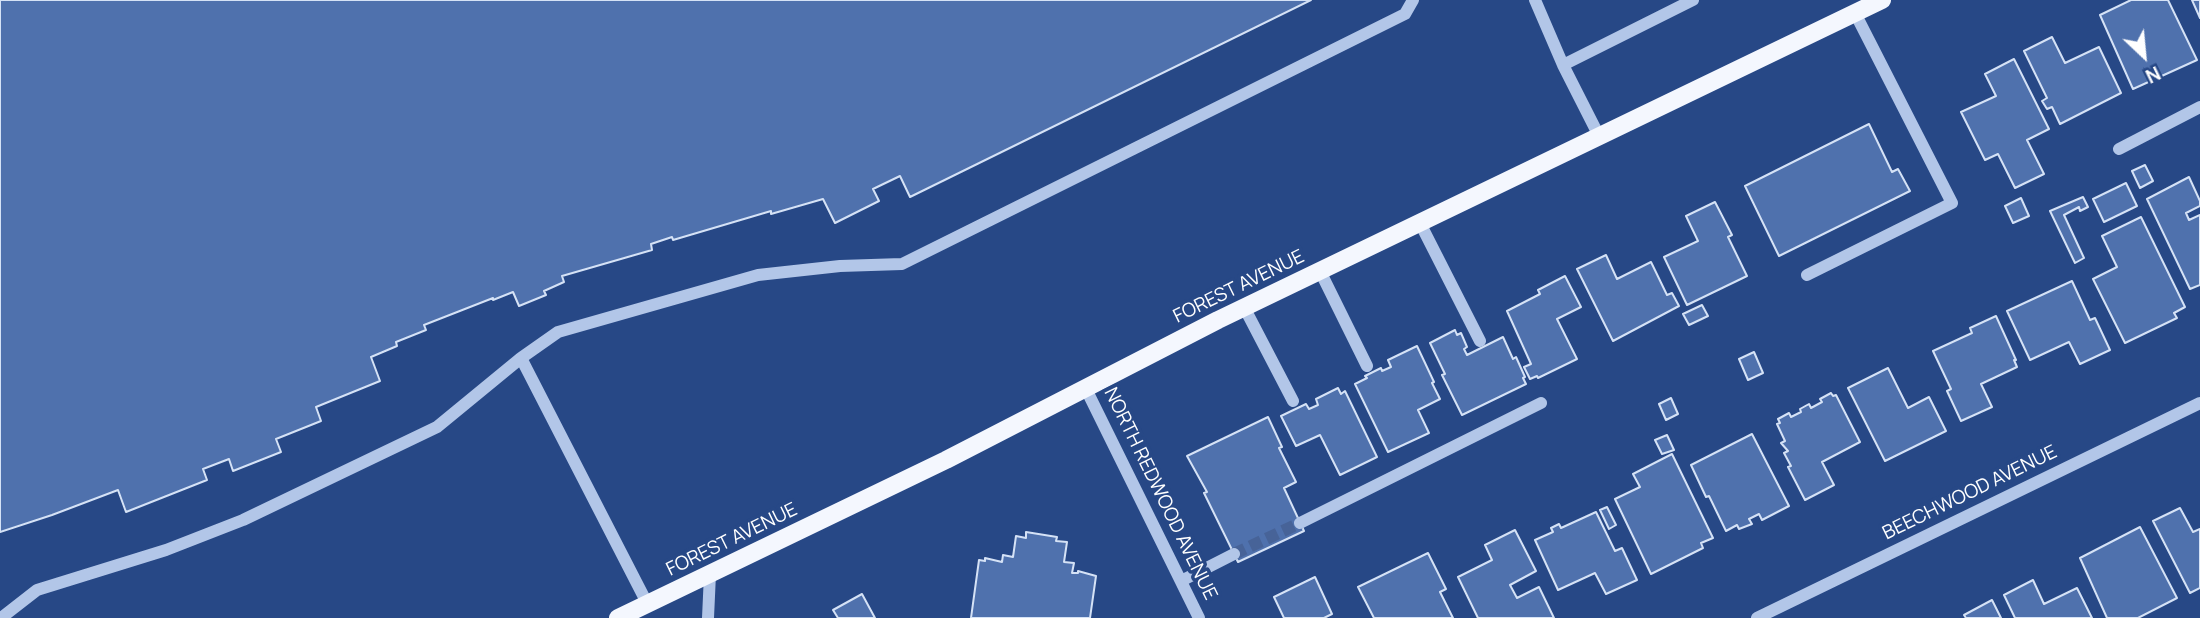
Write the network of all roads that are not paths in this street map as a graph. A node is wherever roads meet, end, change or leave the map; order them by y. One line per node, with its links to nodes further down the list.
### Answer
1 (1413, 0): 15 (street)
2 (1535, 0): 6 (street)
3 (1693, 0): 6 (street)
4 (1882, 0): 5 (main road, FOREST AVENUE)
5 (1855, 13): 8 (main road, FOREST AVENUE); 12 (street)
6 (1563, 65): 8 (street)
7 (2200, 107): 9 (street)
8 (1599, 136): 10 (main road, FOREST AVENUE)
9 (2119, 149)
10 (1420, 223): 11 (main road, FOREST AVENUE); 14 (street)
11 (1320, 271): 13 (main road, FOREST AVENUE); 16 (street)
12 (1807, 275)
13 (1244, 307): 17 (main road, FOREST AVENUE); 18 (street)
14 (1480, 341)
15 (521, 358): 25 (street); 26 (street)
16 (1367, 366)
17 (1085, 387): 23 (main road, FOREST AVENUE); 24 (street, NORTH REDWOOD AVENUE)
18 (1293, 401)
19 (1541, 403): 21 (street)
20 (2200, 403): 30 (street, BEECHWOOD AVENUE)
21 (1300, 523)
22 (1234, 554): 24 (street)
23 (710, 574): 25 (main road, FOREST AVENUE); 28 (street)
24 (1181, 581): 29 (street, NORTH REDWOOD AVENUE)
25 (647, 603): 27 (main road, FOREST AVENUE)
26 (1, 618)
27 (618, 618)
28 (708, 618)
29 (1199, 618)
30 (1757, 618)

